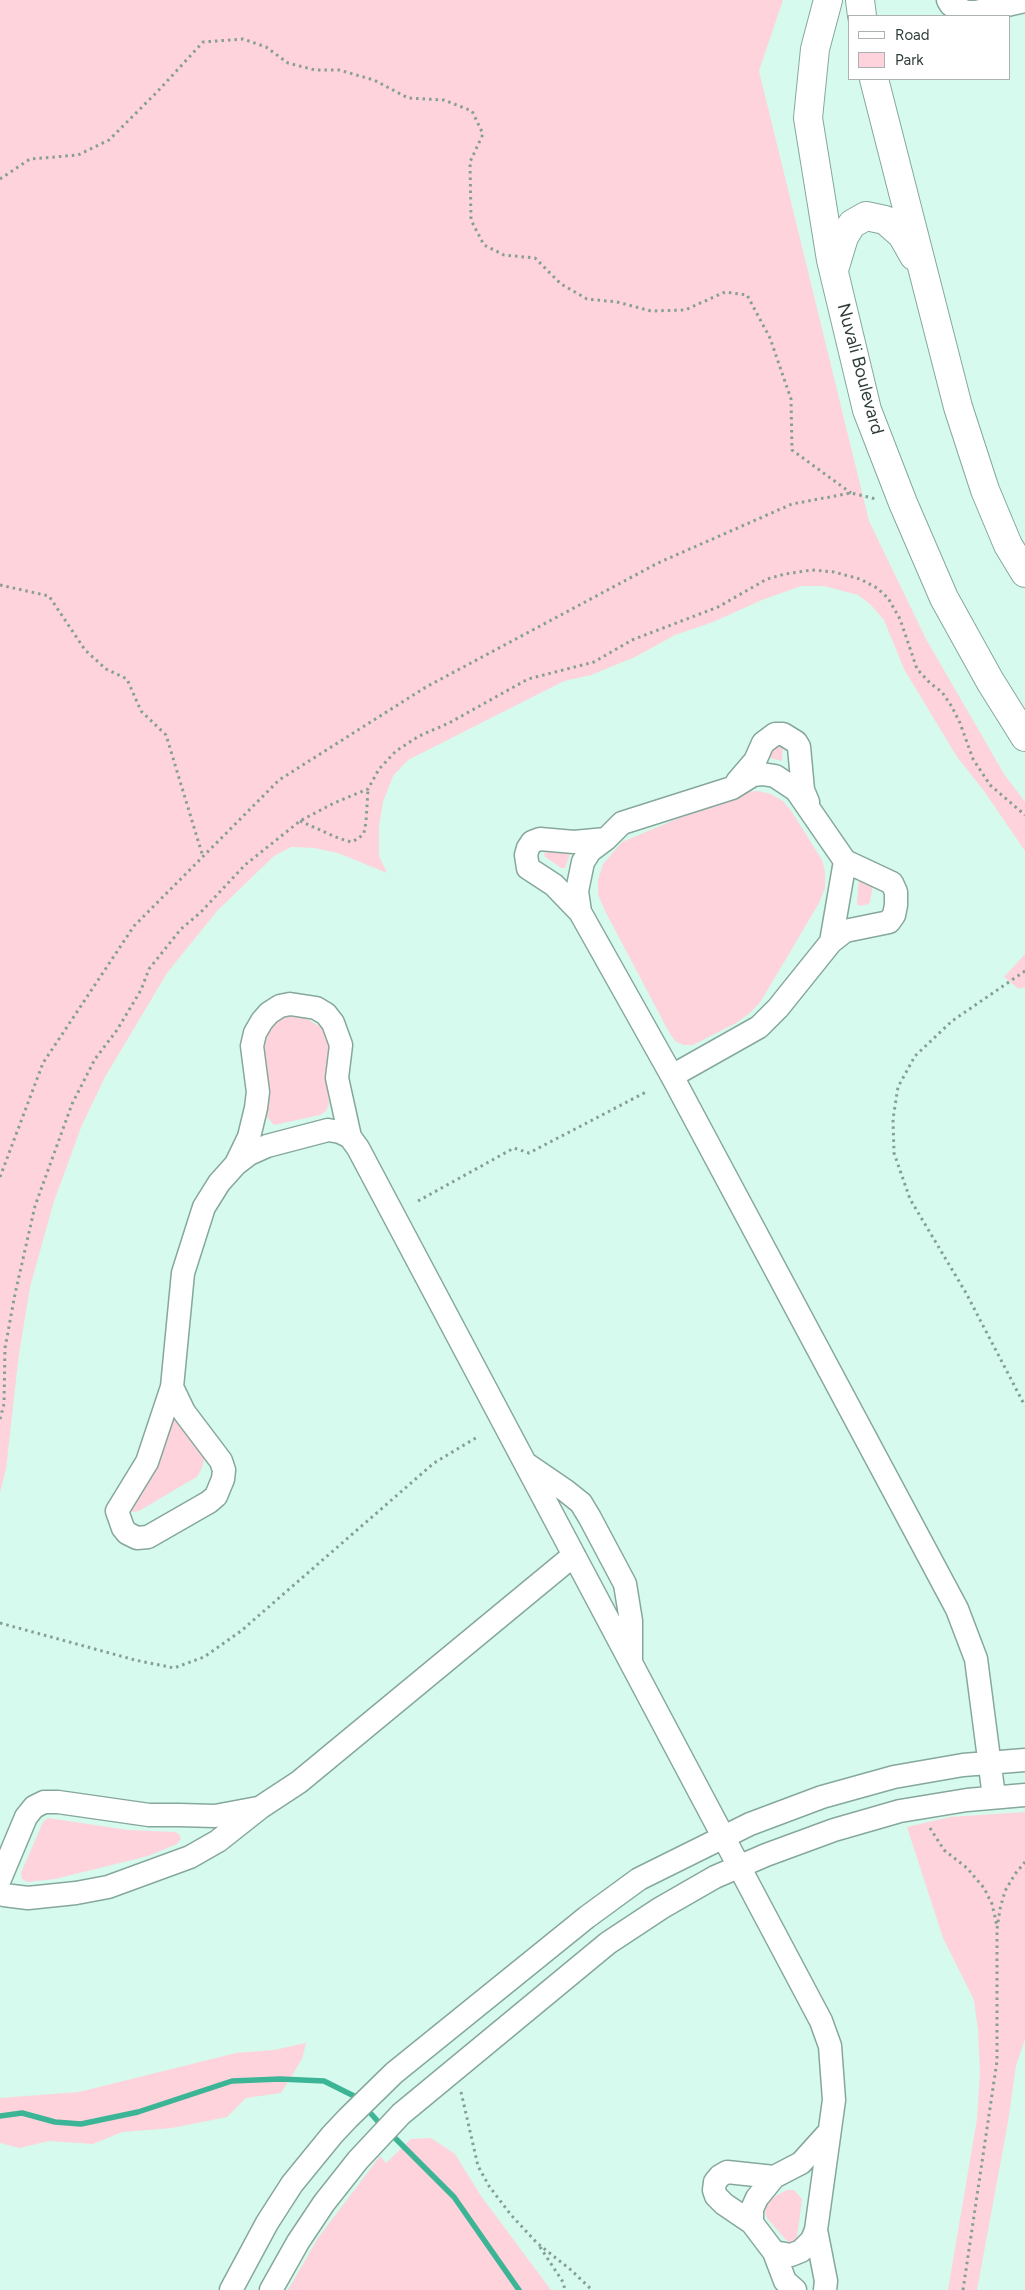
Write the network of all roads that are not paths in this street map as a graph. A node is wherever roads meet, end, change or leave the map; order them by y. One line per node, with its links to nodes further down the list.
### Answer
1 (828, 0): 8 (main road, Nuvali Boulevard)
2 (860, 0): 5 (main road)
3 (948, 0): 4 (street)
4 (1025, 1)
5 (862, 15)
6 (874, 80): 7 (main road)
7 (922, 270): 8 (main road); 9 (main road)
8 (834, 272): 10 (main road, Nuvali Boulevard)
9 (1025, 573)
10 (1025, 738)
11 (732, 788): 12 (street); 12 (street); 13 (street)
12 (811, 809): 14 (street)
13 (606, 839): 15 (street); 15 (street)
14 (845, 861): 16 (street); 16 (street)
15 (580, 912): 17 (street)
16 (831, 942): 17 (street)
17 (672, 1076): 25 (street)
18 (350, 1137): 19 (street); 19 (street); 21 (street)
19 (236, 1164): 20 (street)
20 (172, 1387): 20 (street)
21 (525, 1463): 22 (street); 23 (street)
22 (574, 1555): 23 (street); 28 (street)
23 (631, 1663): 29 (street)
24 (1025, 1760): 25 (street)
25 (991, 1762): 27 (street); 29 (street)
26 (1025, 1795): 27 (street)
27 (994, 1797): 30 (street)
28 (261, 1807): 31 (street); 32 (street)
29 (724, 1836): 30 (street); 38 (street)
30 (740, 1866): 33 (street); 39 (street)
31 (0, 1879)
32 (0, 1890)
33 (829, 2132): 34 (street); 36 (street)
34 (774, 2177): 35 (street); 35 (street)
35 (752, 2223): 37 (street)
36 (816, 2230): 37 (street); 41 (street)
37 (774, 2252): 40 (street)
38 (231, 2290)
39 (271, 2290)
40 (795, 2290)
41 (825, 2290)

